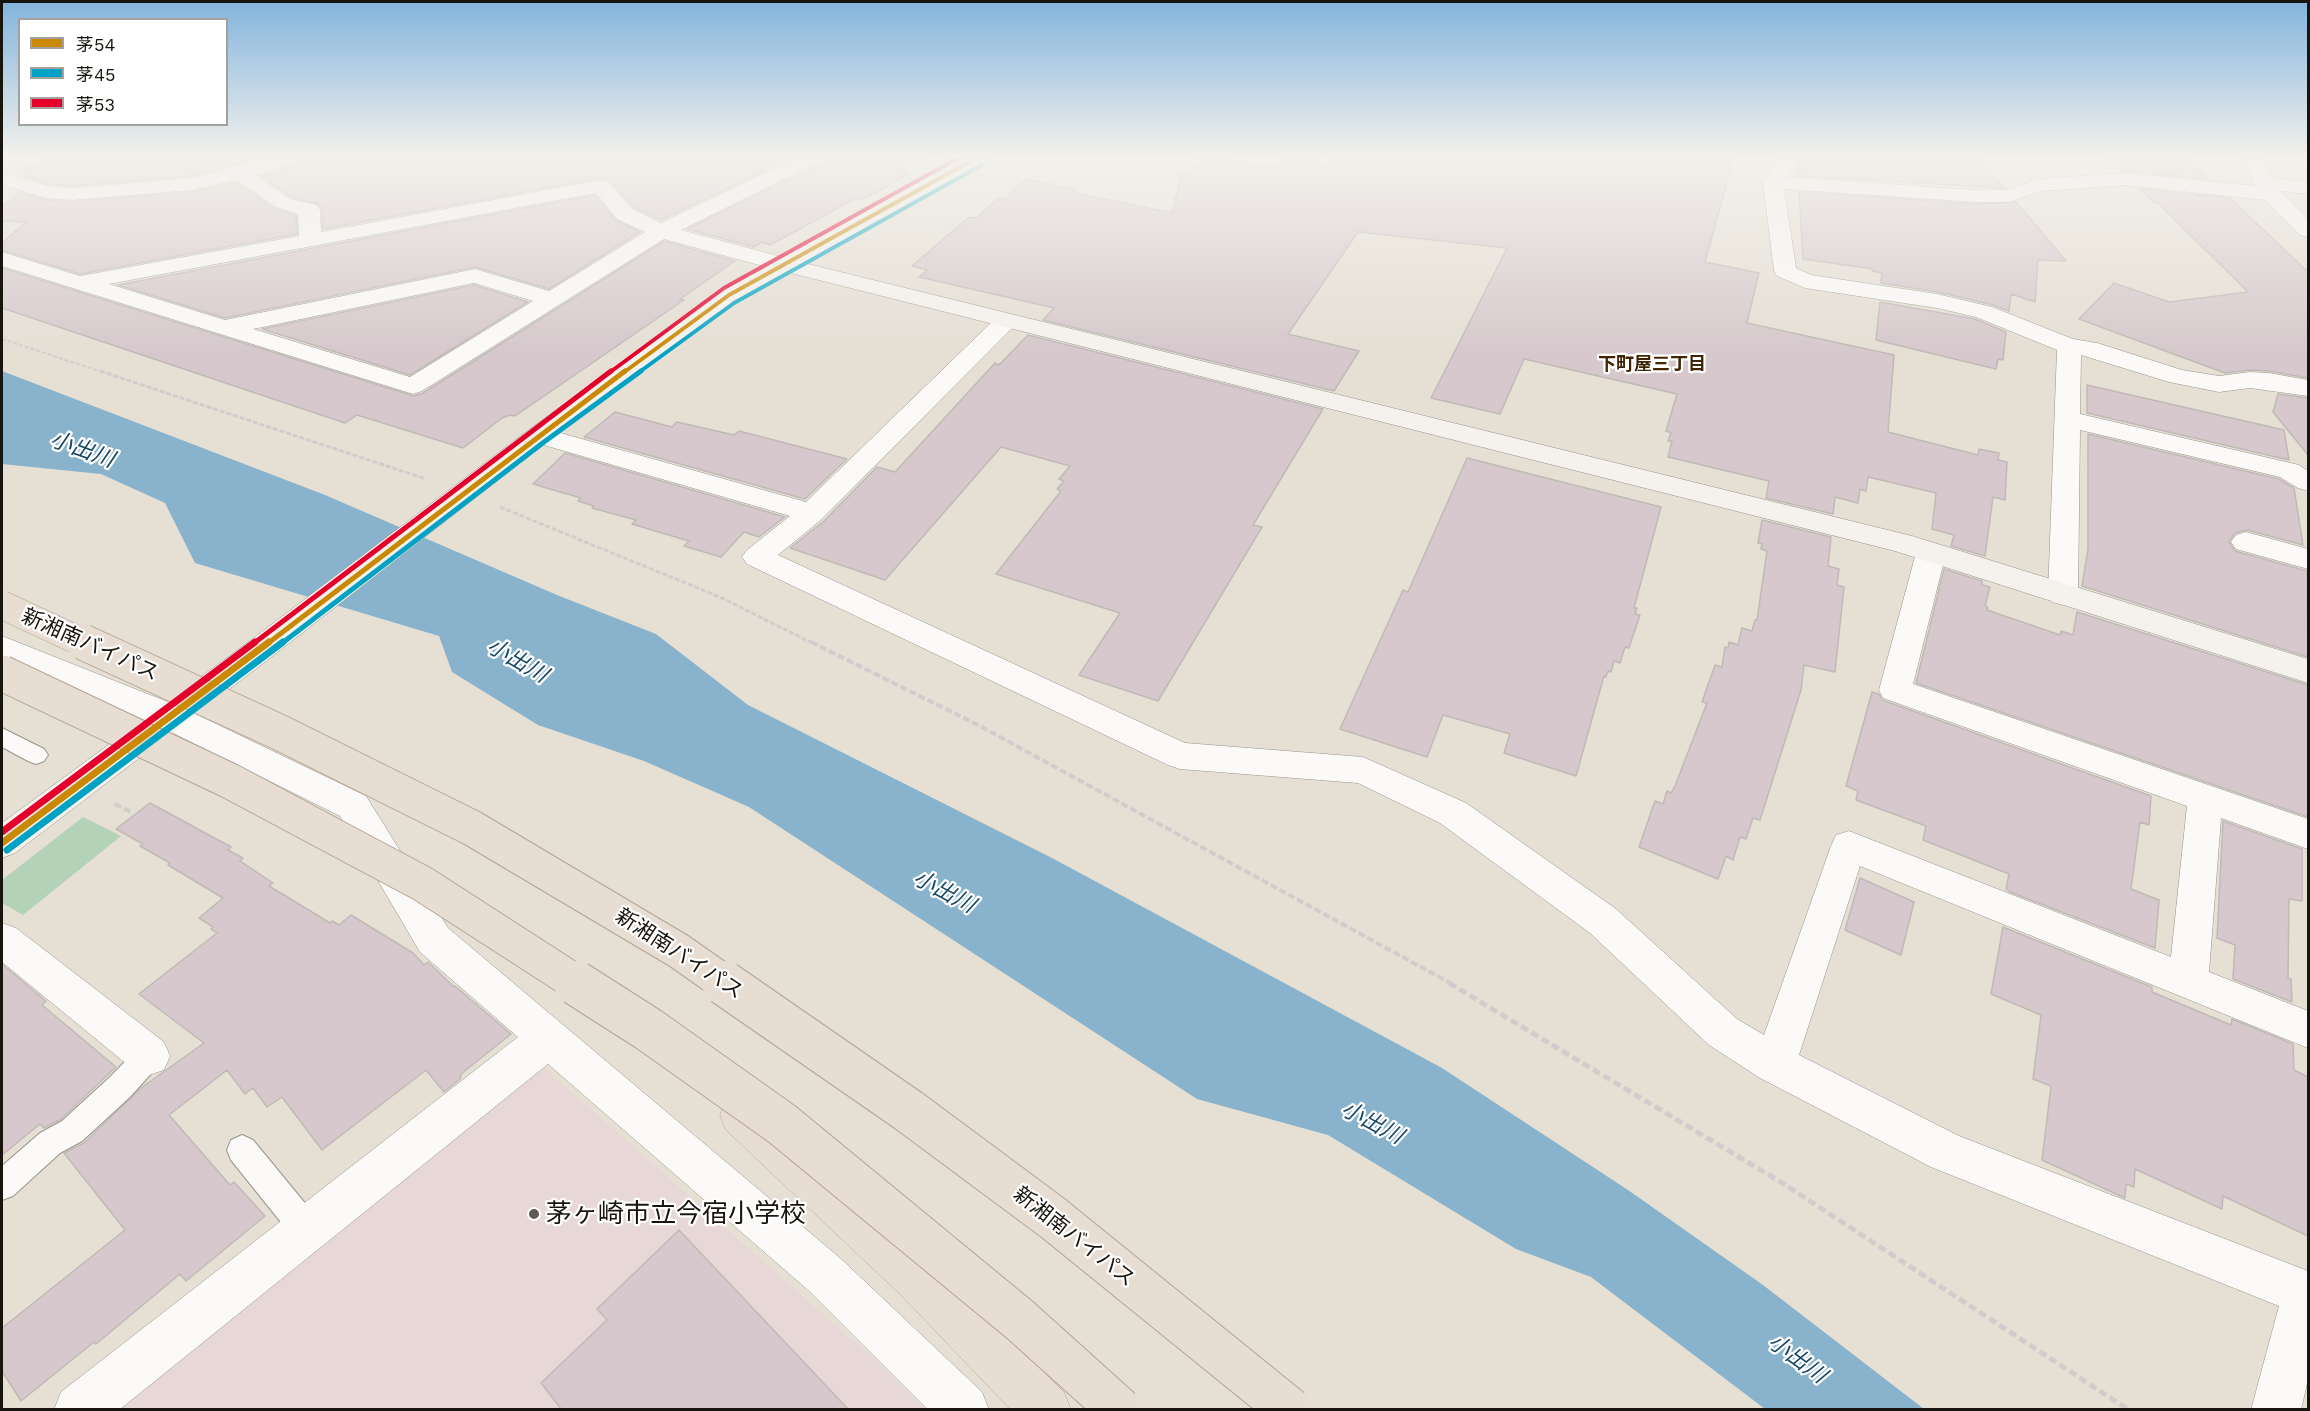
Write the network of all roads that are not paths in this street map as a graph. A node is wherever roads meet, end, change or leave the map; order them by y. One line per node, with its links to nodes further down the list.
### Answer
1 (309, 223): 8 (street)
2 (402, 223): 8 (street)
3 (644, 223): 7 (street)
4 (678, 223): 7 (street)
5 (857, 223): 10 (street)
6 (1779, 223): 15 (street)
7 (661, 231): 10 (street); 12 (street)
8 (310, 240): 11 (street)
9 (2, 260): 11 (street)
10 (781, 264): 13 (street); 18 (street)
11 (80, 283): 14 (street)
12 (552, 299): 14 (street); 14 (street)
13 (1006, 321): 20 (street); 22 (street)
14 (221, 328)
15 (2069, 346): 16 (street); 17 (street)
16 (2308, 388)
17 (2069, 419): 19 (street); 24 (street)
18 (539, 435): 20 (street); 29 (street)
19 (2308, 482)
20 (812, 513): 41 (street)
21 (2246, 542): 23 (street)
22 (1931, 553): 24 (street); 32 (street)
23 (2308, 559)
24 (2063, 595): 27 (street)
25 (2, 605): 50 (highway, 新湘南バイパス, bridge)
26 (2, 647): 29 (street)
27 (2308, 671)
28 (2, 673): 37 (highway, bridge)
29 (171, 717): 34 (street); 39 (street)
30 (2, 737): 31 (lane)
31 (36, 755)
32 (2205, 799): 33 (street); 36 (street)
33 (2308, 834)
34 (2, 843)
35 (2, 940): 40 (street)
36 (2188, 981): 38 (street); 41 (street)
37 (648, 1029): 48 (highway, bridge); 49 (highway, bridge)
38 (2308, 1030)
39 (548, 1039): 44 (street); 47 (street)
40 (149, 1056): 43 (lane)
41 (1775, 1064): 45 (street)
42 (243, 1150): 44 (lane)
43 (2, 1185)
44 (307, 1230): 46 (street)
45 (2307, 1294): 51 (street)
46 (79, 1410)
47 (964, 1410)
48 (1046, 1410)
49 (1120, 1410)
50 (1290, 1410)
51 (2276, 1410)

